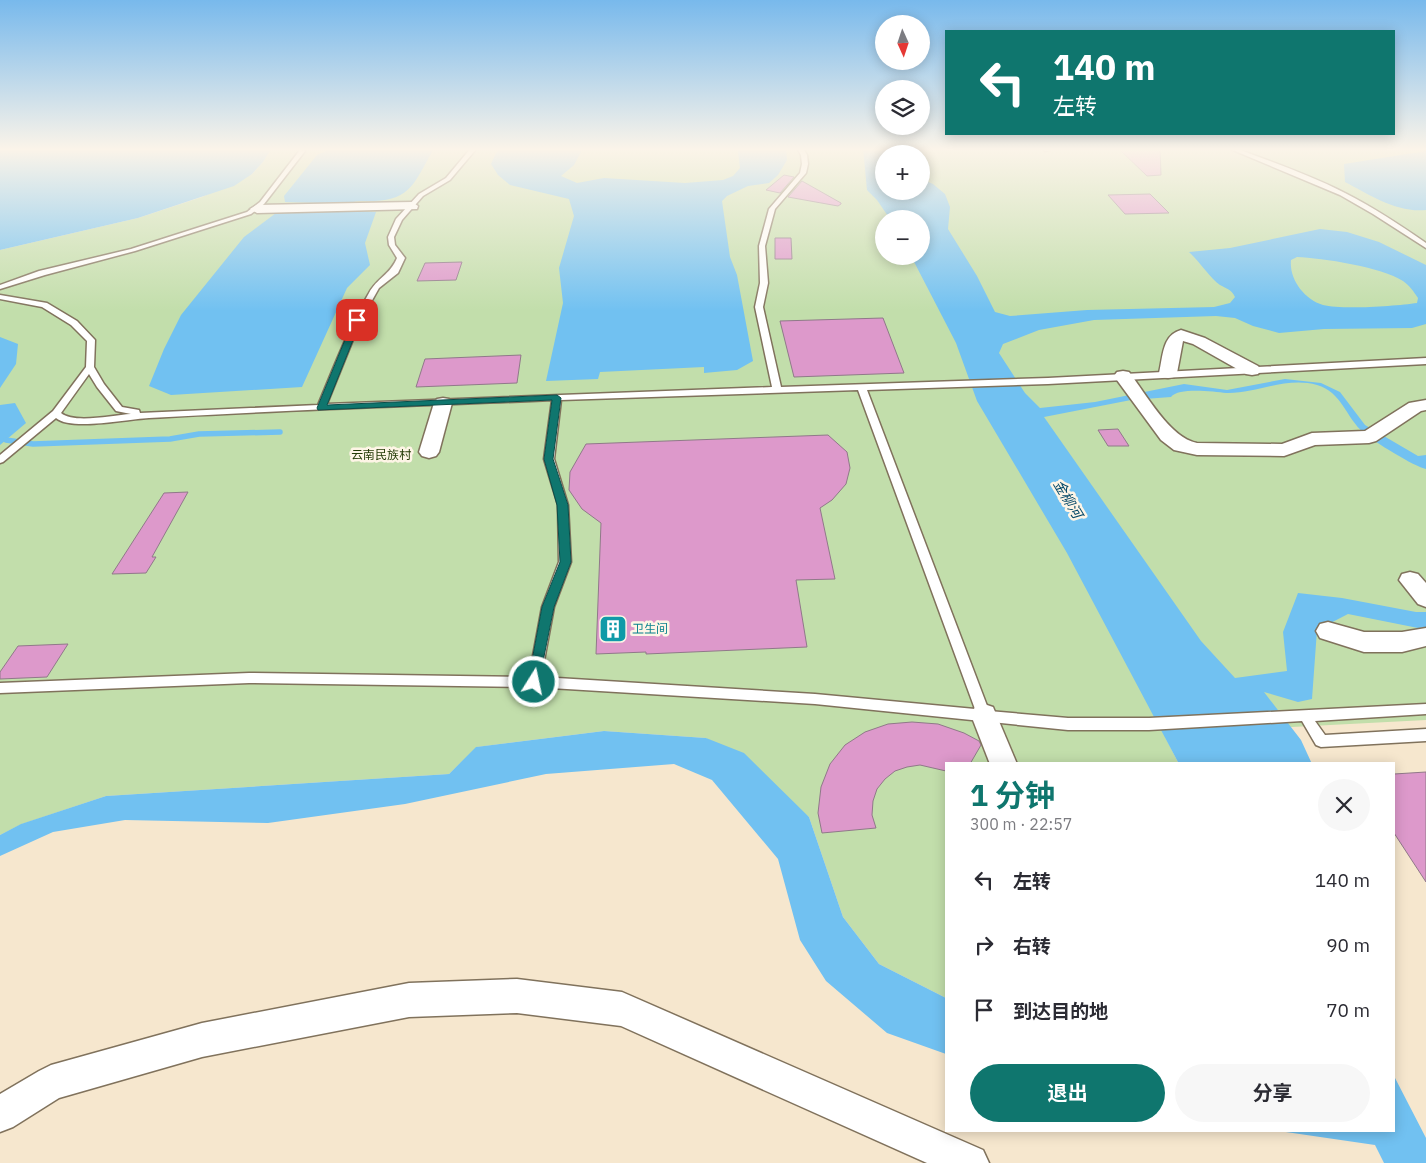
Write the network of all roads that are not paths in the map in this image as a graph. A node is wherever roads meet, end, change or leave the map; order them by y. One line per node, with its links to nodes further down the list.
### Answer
1 (262, 202): 6 (lane)
2 (415, 202): 5 (lane)
3 (778, 202): 16 (lane)
4 (1359, 202): 7 (lane)
5 (412, 206): 6 (street); 20 (lane)
6 (257, 208): 8 (lane)
7 (1426, 246)
8 (0, 287)
9 (0, 297): 11 (lane)
10 (1426, 361): 12 (lane)
11 (90, 368): 21 (lane); 22 (lane)
12 (1252, 370): 13 (lane); 13 (street)
13 (1168, 373): 14 (lane)
14 (1123, 376): 15 (lane); 19 (street)
15 (861, 386): 16 (lane); 33 (lane)
16 (777, 390): 17 (lane)
17 (557, 398): 18 (lane); 29 (lane)
18 (444, 402): 20 (lane); 23 (street)
19 (1426, 406)
20 (321, 408): 22 (lane)
21 (56, 413): 22 (lane); 24 (lane)
22 (148, 415)
23 (429, 452)
24 (1, 459)
25 (1410, 580): 26 (street)
26 (1426, 598)
27 (1328, 631): 28 (street)
28 (1426, 637)
29 (534, 682): 30 (lane); 33 (lane)
30 (0, 688)
31 (1426, 709): 32 (lane)
32 (1305, 715): 33 (lane); 34 (lane)
33 (984, 716): 35 (street)
34 (1426, 735)
35 (1003, 762)
36 (0, 1114): 37 (street)
37 (970, 1163)

